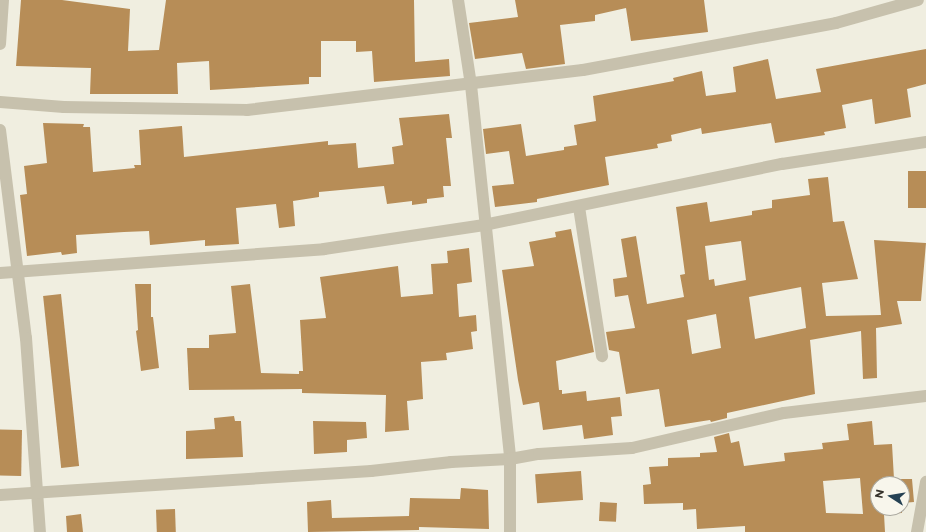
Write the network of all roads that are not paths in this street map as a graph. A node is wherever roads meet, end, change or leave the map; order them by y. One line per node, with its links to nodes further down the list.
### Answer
1 (3, 0): 4 (street)
2 (458, 0): 5 (street)
3 (918, 0): 5 (street)
4 (0, 44)
5 (471, 85): 6 (street); 10 (street)
6 (0, 102)
7 (0, 130): 11 (street)
8 (926, 142): 9 (street)
9 (579, 207): 10 (street); 13 (street)
10 (484, 225): 11 (street); 15 (street)
11 (18, 272): 12 (street); 17 (street)
12 (0, 273)
13 (602, 356)
14 (926, 396): 15 (street)
15 (510, 459): 17 (street); 20 (street)
16 (926, 482): 21 (street)
17 (38, 493): 18 (street); 19 (street)
18 (0, 495)
19 (40, 532)
20 (510, 532)
21 (917, 532)

